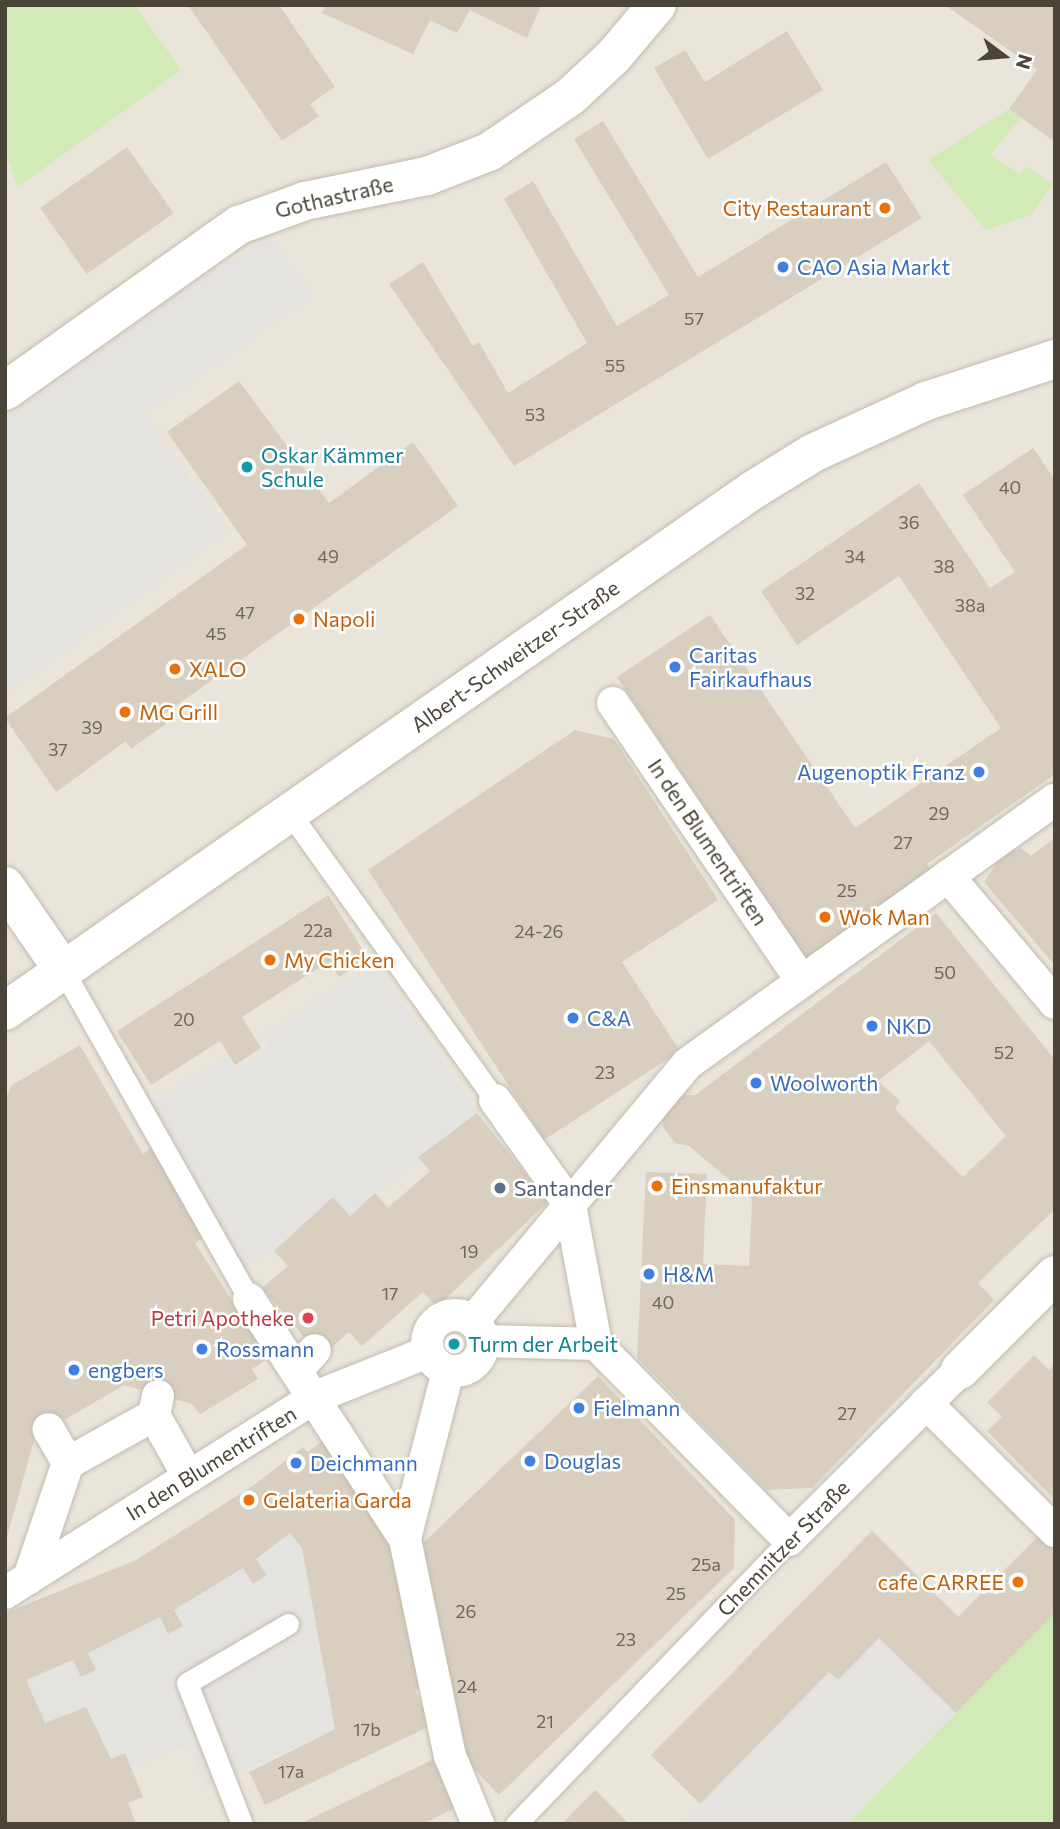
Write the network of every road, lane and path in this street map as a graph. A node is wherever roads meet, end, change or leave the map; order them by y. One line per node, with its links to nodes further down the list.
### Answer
1 (657, 5): 3 (street, Gothastraße)
2 (1055, 359): 6 (street, Albert-Schweitzer-Straße)
3 (5, 391)
4 (613, 703): 10 (street, In den Blumentriften)
5 (1055, 800): 7 (street)
6 (289, 812): 9 (street, Albert-Schweitzer-Straße); 13 (lane)
7 (948, 876): 10 (street); 11 (street)
8 (5, 886): 9 (street)
9 (63, 970): 12 (street, Albert-Schweitzer-Straße); 16 (lane)
10 (802, 982): 14 (street)
11 (1055, 1003)
12 (5, 1012)
13 (495, 1100): 14 (street)
14 (570, 1205): 17 (street); 18 (street)
15 (1055, 1275): 20 (street, Chemnitzer Straße)
16 (249, 1298): 21 (street)
17 (478, 1331): 18 (street); 19 (street); 19 (street)
18 (596, 1344): 28 (street)
19 (438, 1361): 21 (street, In den Blumentriften); 27 (street)
20 (960, 1370): 22 (street, Chemnitzer Straße)
21 (313, 1398): 25 (street, In den Blumentriften); 27 (street)
22 (926, 1404): 26 (street); 28 (street, Chemnitzer Straße)
23 (48, 1429): 24 (street)
24 (68, 1463): 25 (street); 29 (street)
25 (189, 1477): 29 (street, In den Blumentriften)
26 (1055, 1531)
27 (405, 1539): 32 (street)
28 (789, 1540): 33 (lane, Chemnitzer Straße)
29 (17, 1586)
30 (288, 1624): 31 (lane)
31 (242, 1824)
32 (478, 1824)
33 (516, 1824)

